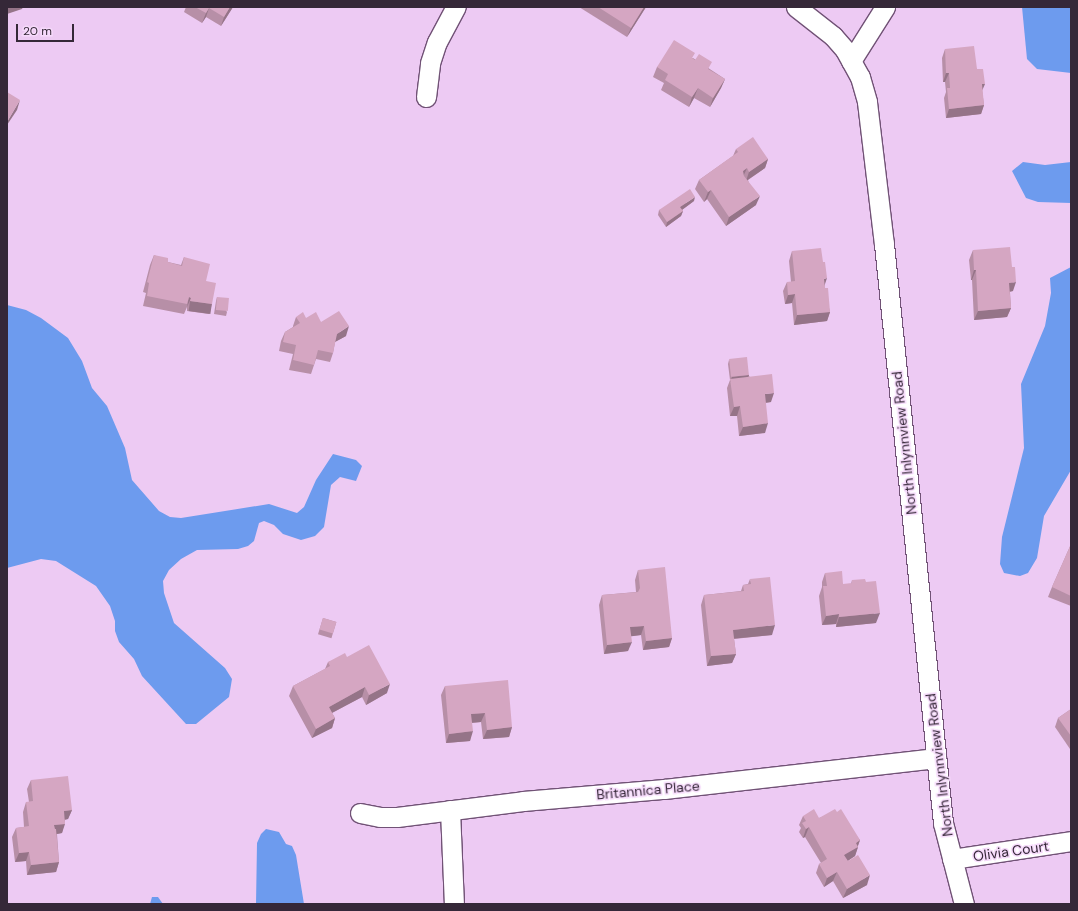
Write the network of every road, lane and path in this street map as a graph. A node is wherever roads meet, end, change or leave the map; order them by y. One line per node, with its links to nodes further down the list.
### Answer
1 (456, 7): 5 (street)
2 (796, 7): 4 (street, North Inlynnview Road)
3 (885, 7): 4 (street)
4 (851, 60): 6 (street, North Inlynnview Road)
5 (426, 97)
6 (936, 758): 7 (street, Britannica Place); 10 (street, North Inlynnview Road)
7 (450, 810): 8 (street, Britannica Place); 11 (street)
8 (360, 813)
9 (1071, 841): 10 (street, Olivia Court)
10 (952, 859): 12 (street, North Inlynnview Road)
11 (454, 904)
12 (964, 904)

